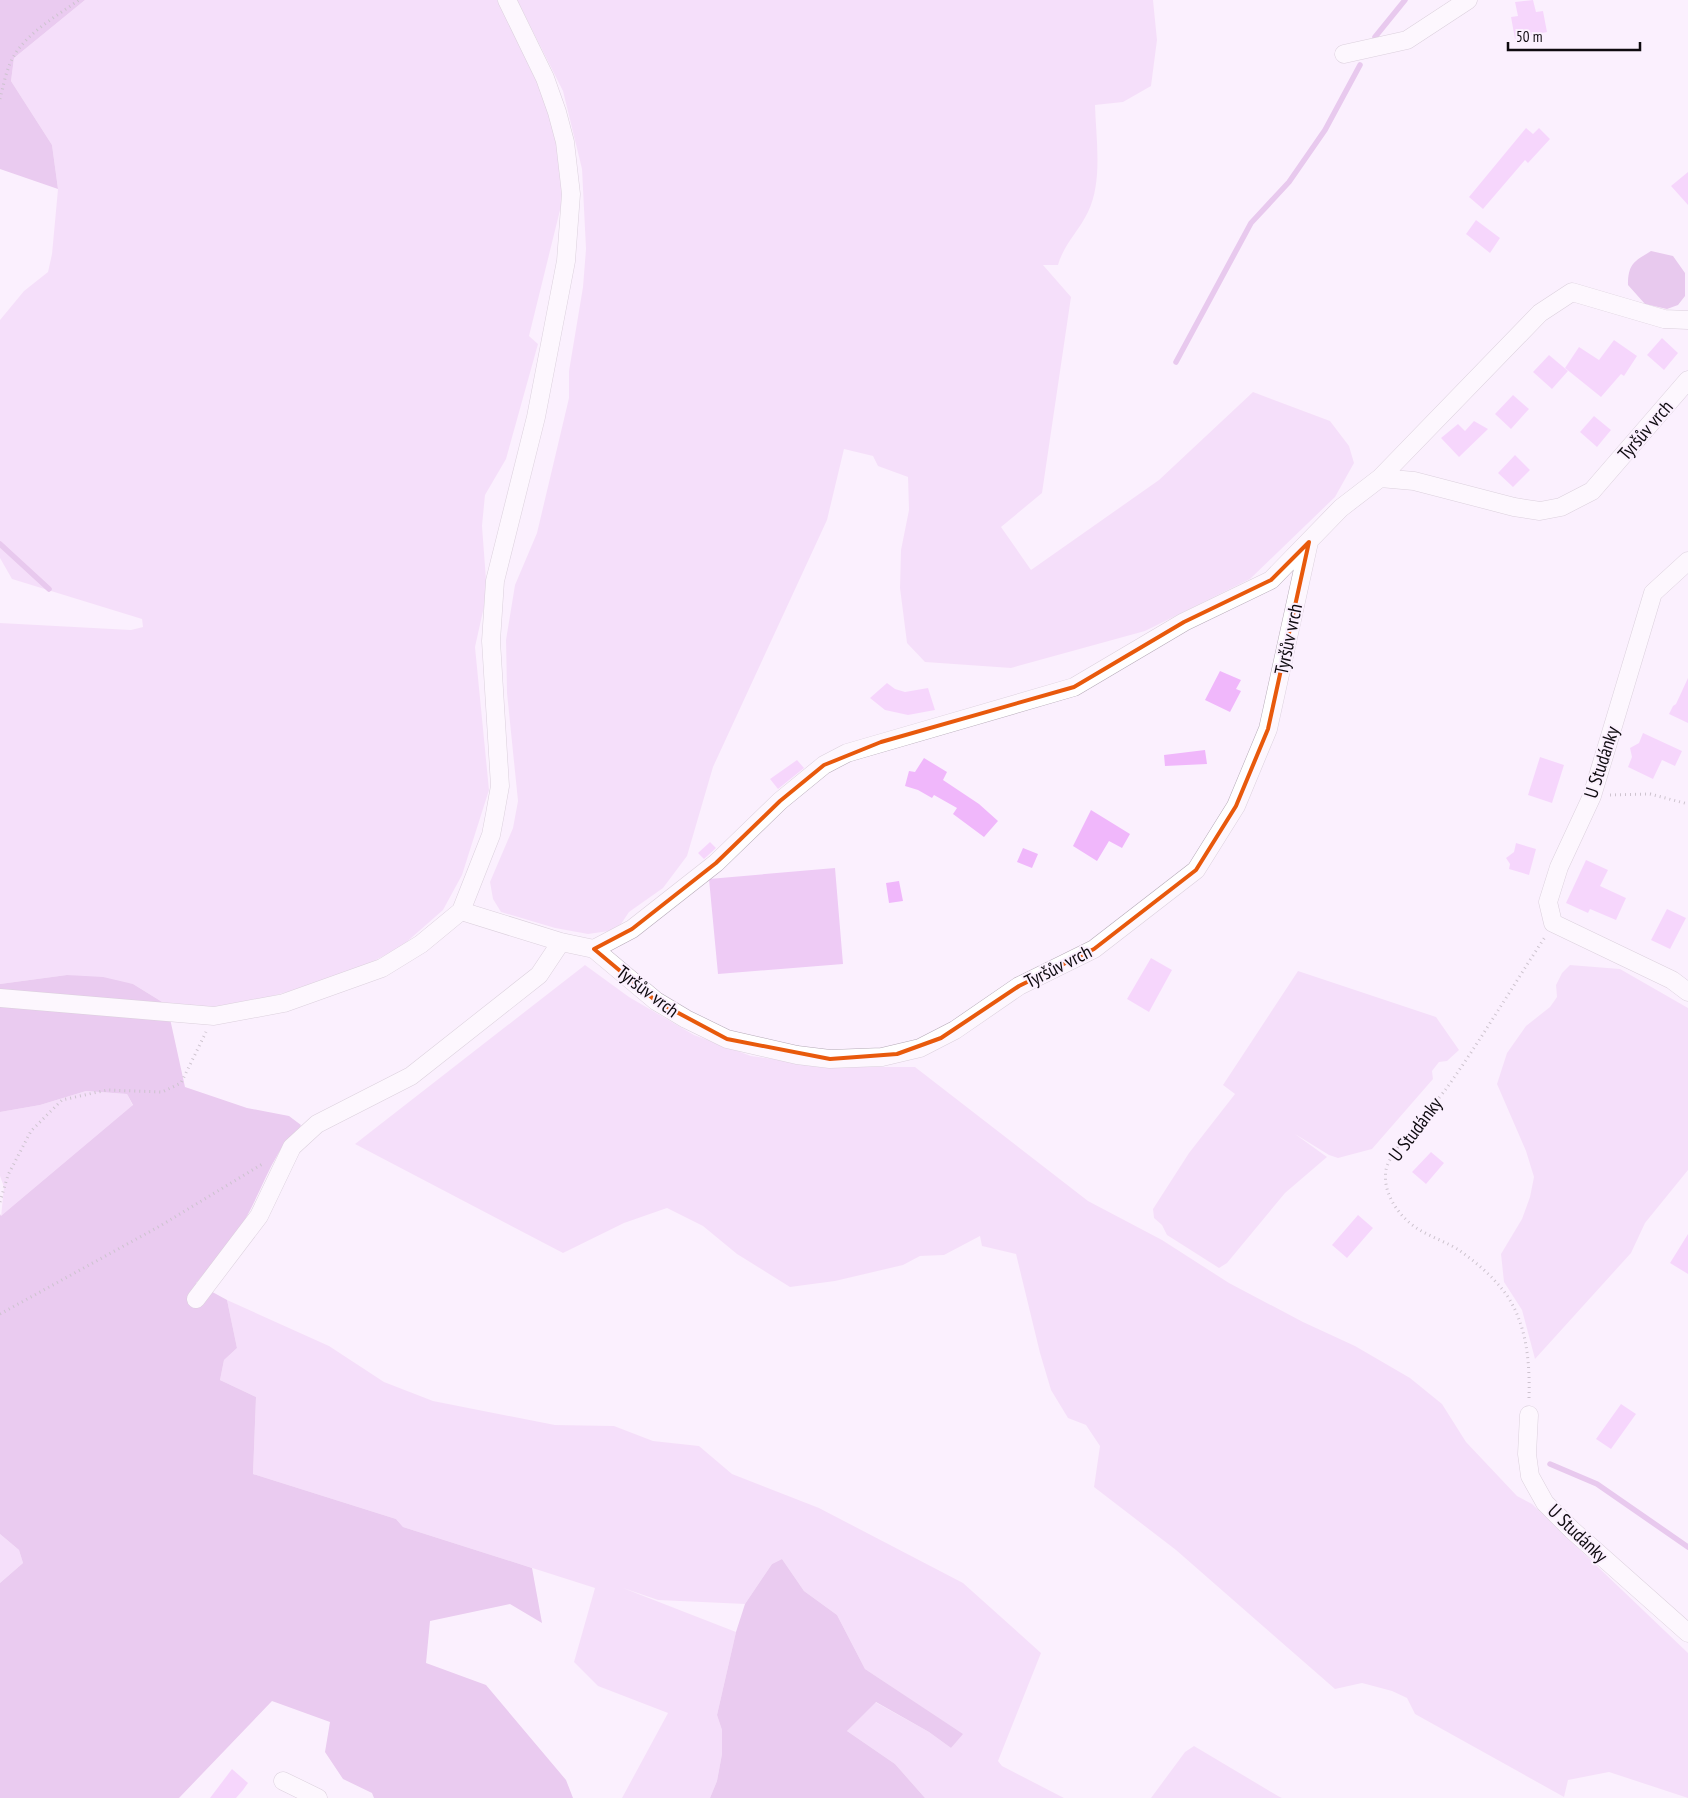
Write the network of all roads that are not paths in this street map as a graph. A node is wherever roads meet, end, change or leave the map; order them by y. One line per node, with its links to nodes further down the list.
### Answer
1 (507, 0): 9 (street)
2 (1468, 0): 3 (street)
3 (1344, 54)
4 (1688, 320): 6 (street)
5 (1688, 380): 6 (street, Tyršův vrch)
6 (1380, 478): 7 (street, Tyršův vrch)
7 (1309, 542): 11 (street, Tyršův vrch); 11 (street, Tyršův vrch)
8 (1688, 561): 12 (street, U Studánky)
9 (461, 911): 10 (street, Tyršův vrch); 13 (street)
10 (561, 942): 11 (street, Tyršův vrch); 14 (street)
11 (594, 949)
12 (1688, 992)
13 (0, 998)
14 (196, 1299)
15 (1529, 1414): 16 (street, U Studánky)
16 (1688, 1633)
17 (283, 1780): 18 (street)
18 (318, 1798)

